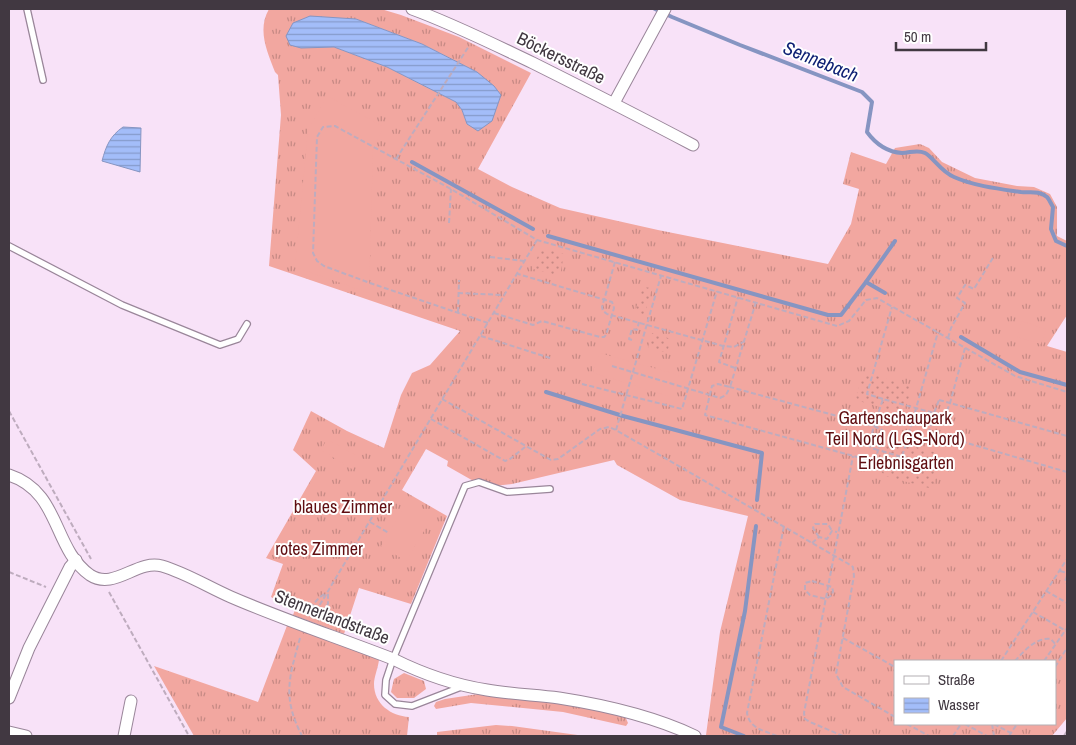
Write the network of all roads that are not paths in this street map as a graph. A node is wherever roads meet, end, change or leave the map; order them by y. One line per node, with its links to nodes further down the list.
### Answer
1 (27, 9): 4 (lane)
2 (412, 9): 5 (street, Böckersstraße)
3 (665, 9): 5 (street)
4 (43, 80)
5 (614, 103): 6 (street, Böckersstraße)
6 (693, 145)
7 (9, 246): 8 (lane)
8 (247, 324)
9 (9, 475): 11 (street)
10 (550, 489): 12 (lane)
11 (76, 560): 12 (street, Stennerlandstraße); 14 (street)
12 (393, 659): 13 (street, Stennerlandstraße); 13 (lane)
13 (463, 686): 19 (street, Stennerlandstraße)
14 (9, 698)
15 (131, 701): 18 (street)
16 (9, 732): 17 (street)
17 (26, 736)
18 (124, 736)
19 (695, 736)

